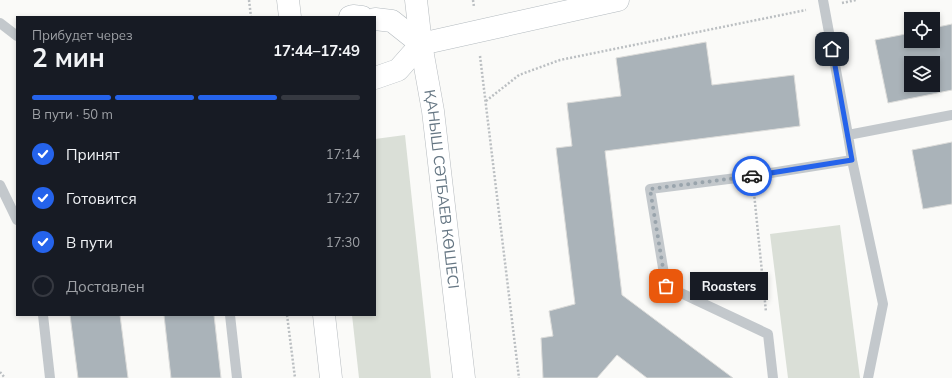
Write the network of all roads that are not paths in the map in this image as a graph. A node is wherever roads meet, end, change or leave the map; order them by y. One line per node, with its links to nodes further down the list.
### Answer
1 (288, 0): 5 (main road)
2 (416, 0): 9 (main road, ҚАНЫШ СӘТБАЕВ КӨШЕСІ)
3 (618, 0): 9 (main road)
4 (823, 3): 12 (lane)
5 (290, 16)
6 (376, 19): 9 (main road)
7 (0, 23): 8 (lane)
8 (16, 35)
9 (421, 44): 10 (main road); 22 (main road, ҚАНЫШ СӘТБАЕВ КӨШЕСІ)
10 (376, 78)
11 (952, 115): 12 (lane)
12 (848, 135): 13 (lane)
13 (852, 160): 23 (lane); 24 (lane)
14 (0, 185): 15 (lane)
15 (16, 218)
16 (43, 316): 19 (lane)
17 (230, 316): 20 (lane)
18 (324, 316): 21 (main road)
19 (50, 378)
20 (237, 378)
21 (332, 378)
22 (464, 378)
23 (773, 378)
24 (868, 378)

